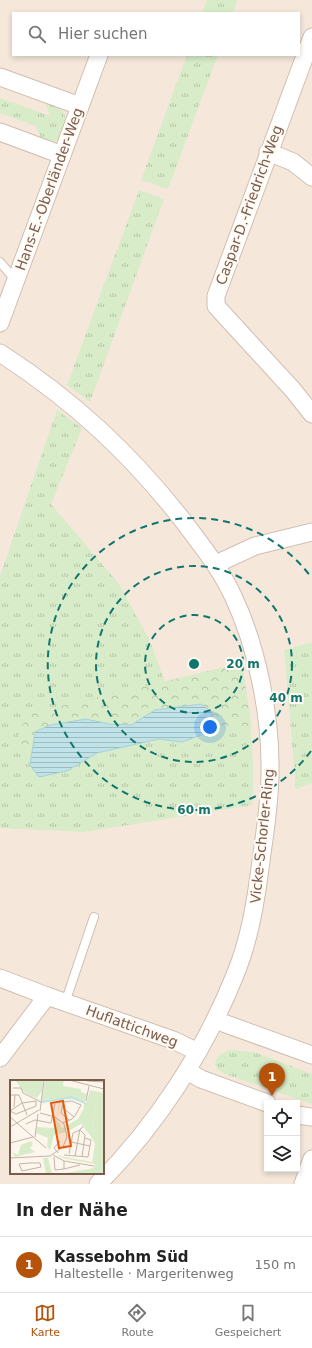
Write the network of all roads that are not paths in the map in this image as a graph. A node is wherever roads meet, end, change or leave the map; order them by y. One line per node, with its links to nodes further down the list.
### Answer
1 (312, 37): 6 (street, Caspar-D.-Friedrich-Weg)
2 (99, 56): 4 (street, Hans-E.-Oberländer-Weg)
3 (0, 77): 4 (street)
4 (80, 106): 7 (street, Hans-E.-Oberländer-Weg)
5 (0, 132): 7 (street)
6 (268, 152): 8 (street); 13 (street, Caspar-D.-Friedrich-Weg)
7 (62, 155): 10 (street, Hans-E.-Oberländer-Weg)
8 (312, 177)
9 (0, 262): 10 (lane)
10 (16, 281): 11 (street, Hans-E.-Oberländer-Weg)
11 (0, 323)
12 (0, 353): 15 (street, Vicke-Schorler-Ring)
13 (312, 414)
14 (312, 532): 15 (street)
15 (216, 564): 20 (street, Vicke-Schorler-Ring)
16 (94, 917): 19 (lane)
17 (0, 978): 18 (street, Huflattichweg)
18 (47, 996): 19 (street, Huflattichweg); 23 (street)
19 (65, 1003): 21 (street, Huflattichweg)
20 (215, 1020): 21 (street, Vicke-Schorler-Ring); 22 (street)
21 (198, 1052): 24 (street, Vicke-Schorler-Ring)
22 (312, 1055)
23 (0, 1058)
24 (187, 1071): 25 (street); 29 (street, Vicke-Schorler-Ring)
25 (264, 1102)
26 (300, 1115): 27 (street)
27 (312, 1117)
28 (312, 1159): 30 (street)
29 (98, 1184)
30 (303, 1184)

